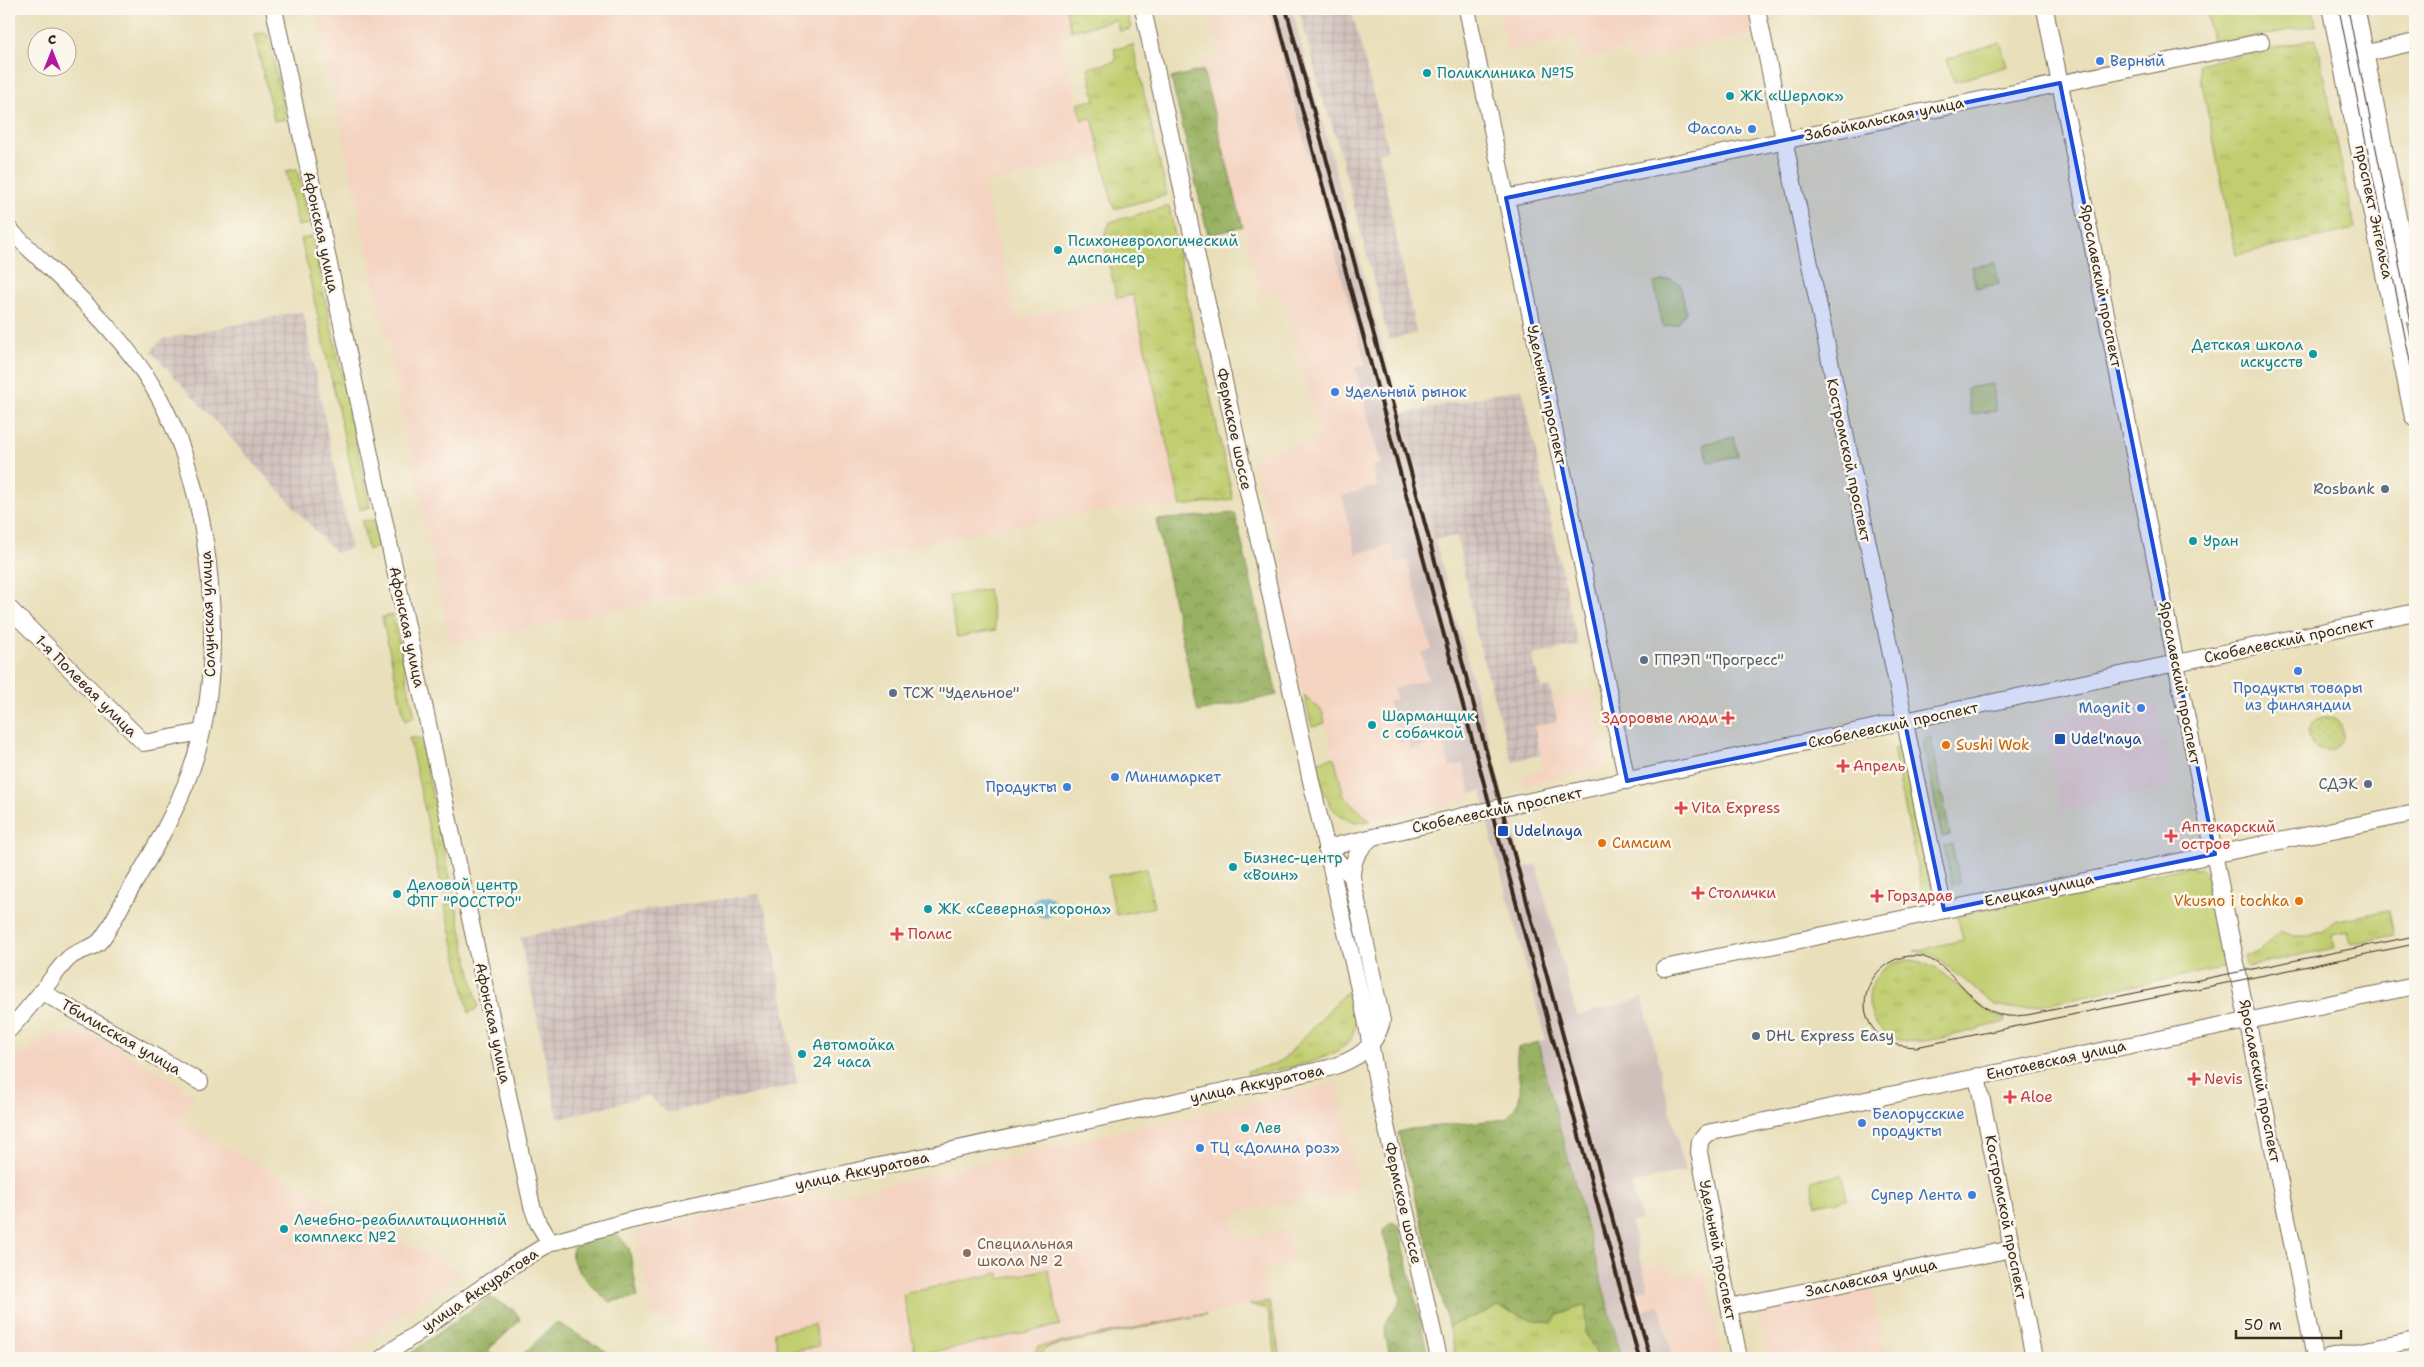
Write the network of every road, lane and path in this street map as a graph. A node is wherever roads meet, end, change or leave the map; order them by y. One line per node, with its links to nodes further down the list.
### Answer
1 (274, 9): 39 (street, Афонская улица)
2 (1142, 9): 26 (street, Фермское шоссе)
3 (1467, 9): 14 (street, Удельный проспект)
4 (1757, 9): 13 (street, Костромской проспект)
5 (2045, 9): 12 (street, Ярославский проспект)
6 (2332, 9): 11 (main road, проспект Энгельса)
7 (2354, 9): 10 (main road, проспект Энгельса)
8 (2261, 42): 12 (street, Забайкальская улица)
9 (2415, 42): 10 (street)
10 (2363, 54): 11 (main road); 16 (main road, проспект Энгельса)
11 (2342, 58): 17 (main road, проспект Энгельса)
12 (2060, 83): 13 (street, Забайкальская улица); 20 (street, Ярославский проспект)
13 (1784, 140): 14 (street, Забайкальская улица); 21 (street, Костромской проспект)
14 (1506, 198): 23 (street, Удельный проспект)
15 (9, 230): 22 (street, Солунская улица)
16 (2415, 315)
17 (2415, 415)
18 (9, 608): 22 (street, 1-я Полевая улица)
19 (2415, 612): 20 (street, Скобелевский проспект)
20 (2176, 664): 21 (street, Скобелевский проспект); 27 (street, Ярославский проспект)
21 (1905, 723): 23 (street, Скобелевский проспект); 29 (street, Костромской проспект)
22 (202, 732): 32 (street, Солунская улица)
23 (1627, 781): 25 (street, Скобелевский проспект)
24 (2415, 813): 27 (street, Елецкая улица)
25 (1371, 838): 26 (street, Скобелевский проспект); 28 (street)
26 (1326, 848): 28 (street, Фермское шоссе); 35 (street, Фермское шоссе)
27 (2214, 854): 29 (street, Елецкая улица); 33 (street, Ярославский проспект)
28 (1352, 877): 35 (street)
29 (1944, 910): 30 (street, Елецкая улица)
30 (1664, 968)
31 (2415, 986): 33 (street, Енотаевская улица)
32 (42, 992): 34 (street, Солунская улица); 37 (street, Тбилисская улица)
33 (2248, 1020): 36 (street, Енотаевская улица); 47 (street, Ярославский проспект)
34 (9, 1030)
35 (1369, 1047): 39 (street, улица Аккуратова); 44 (street, Фермское шоссе)
36 (1977, 1076): 38 (street, Енотаевская улица); 40 (street, Костромской проспект)
37 (200, 1082)
38 (1700, 1141): 41 (street, Удельный проспект)
39 (550, 1243): 43 (street, улица Аккуратова)
40 (2012, 1249): 41 (street, Заславская улица); 46 (street, Костромской проспект)
41 (1729, 1307): 45 (street, Удельный проспект)
42 (2415, 1340): 48 (street)
43 (382, 1358)
44 (1439, 1358)
45 (1739, 1358)
46 (2034, 1358)
47 (2315, 1358)
48 (2328, 1358)

